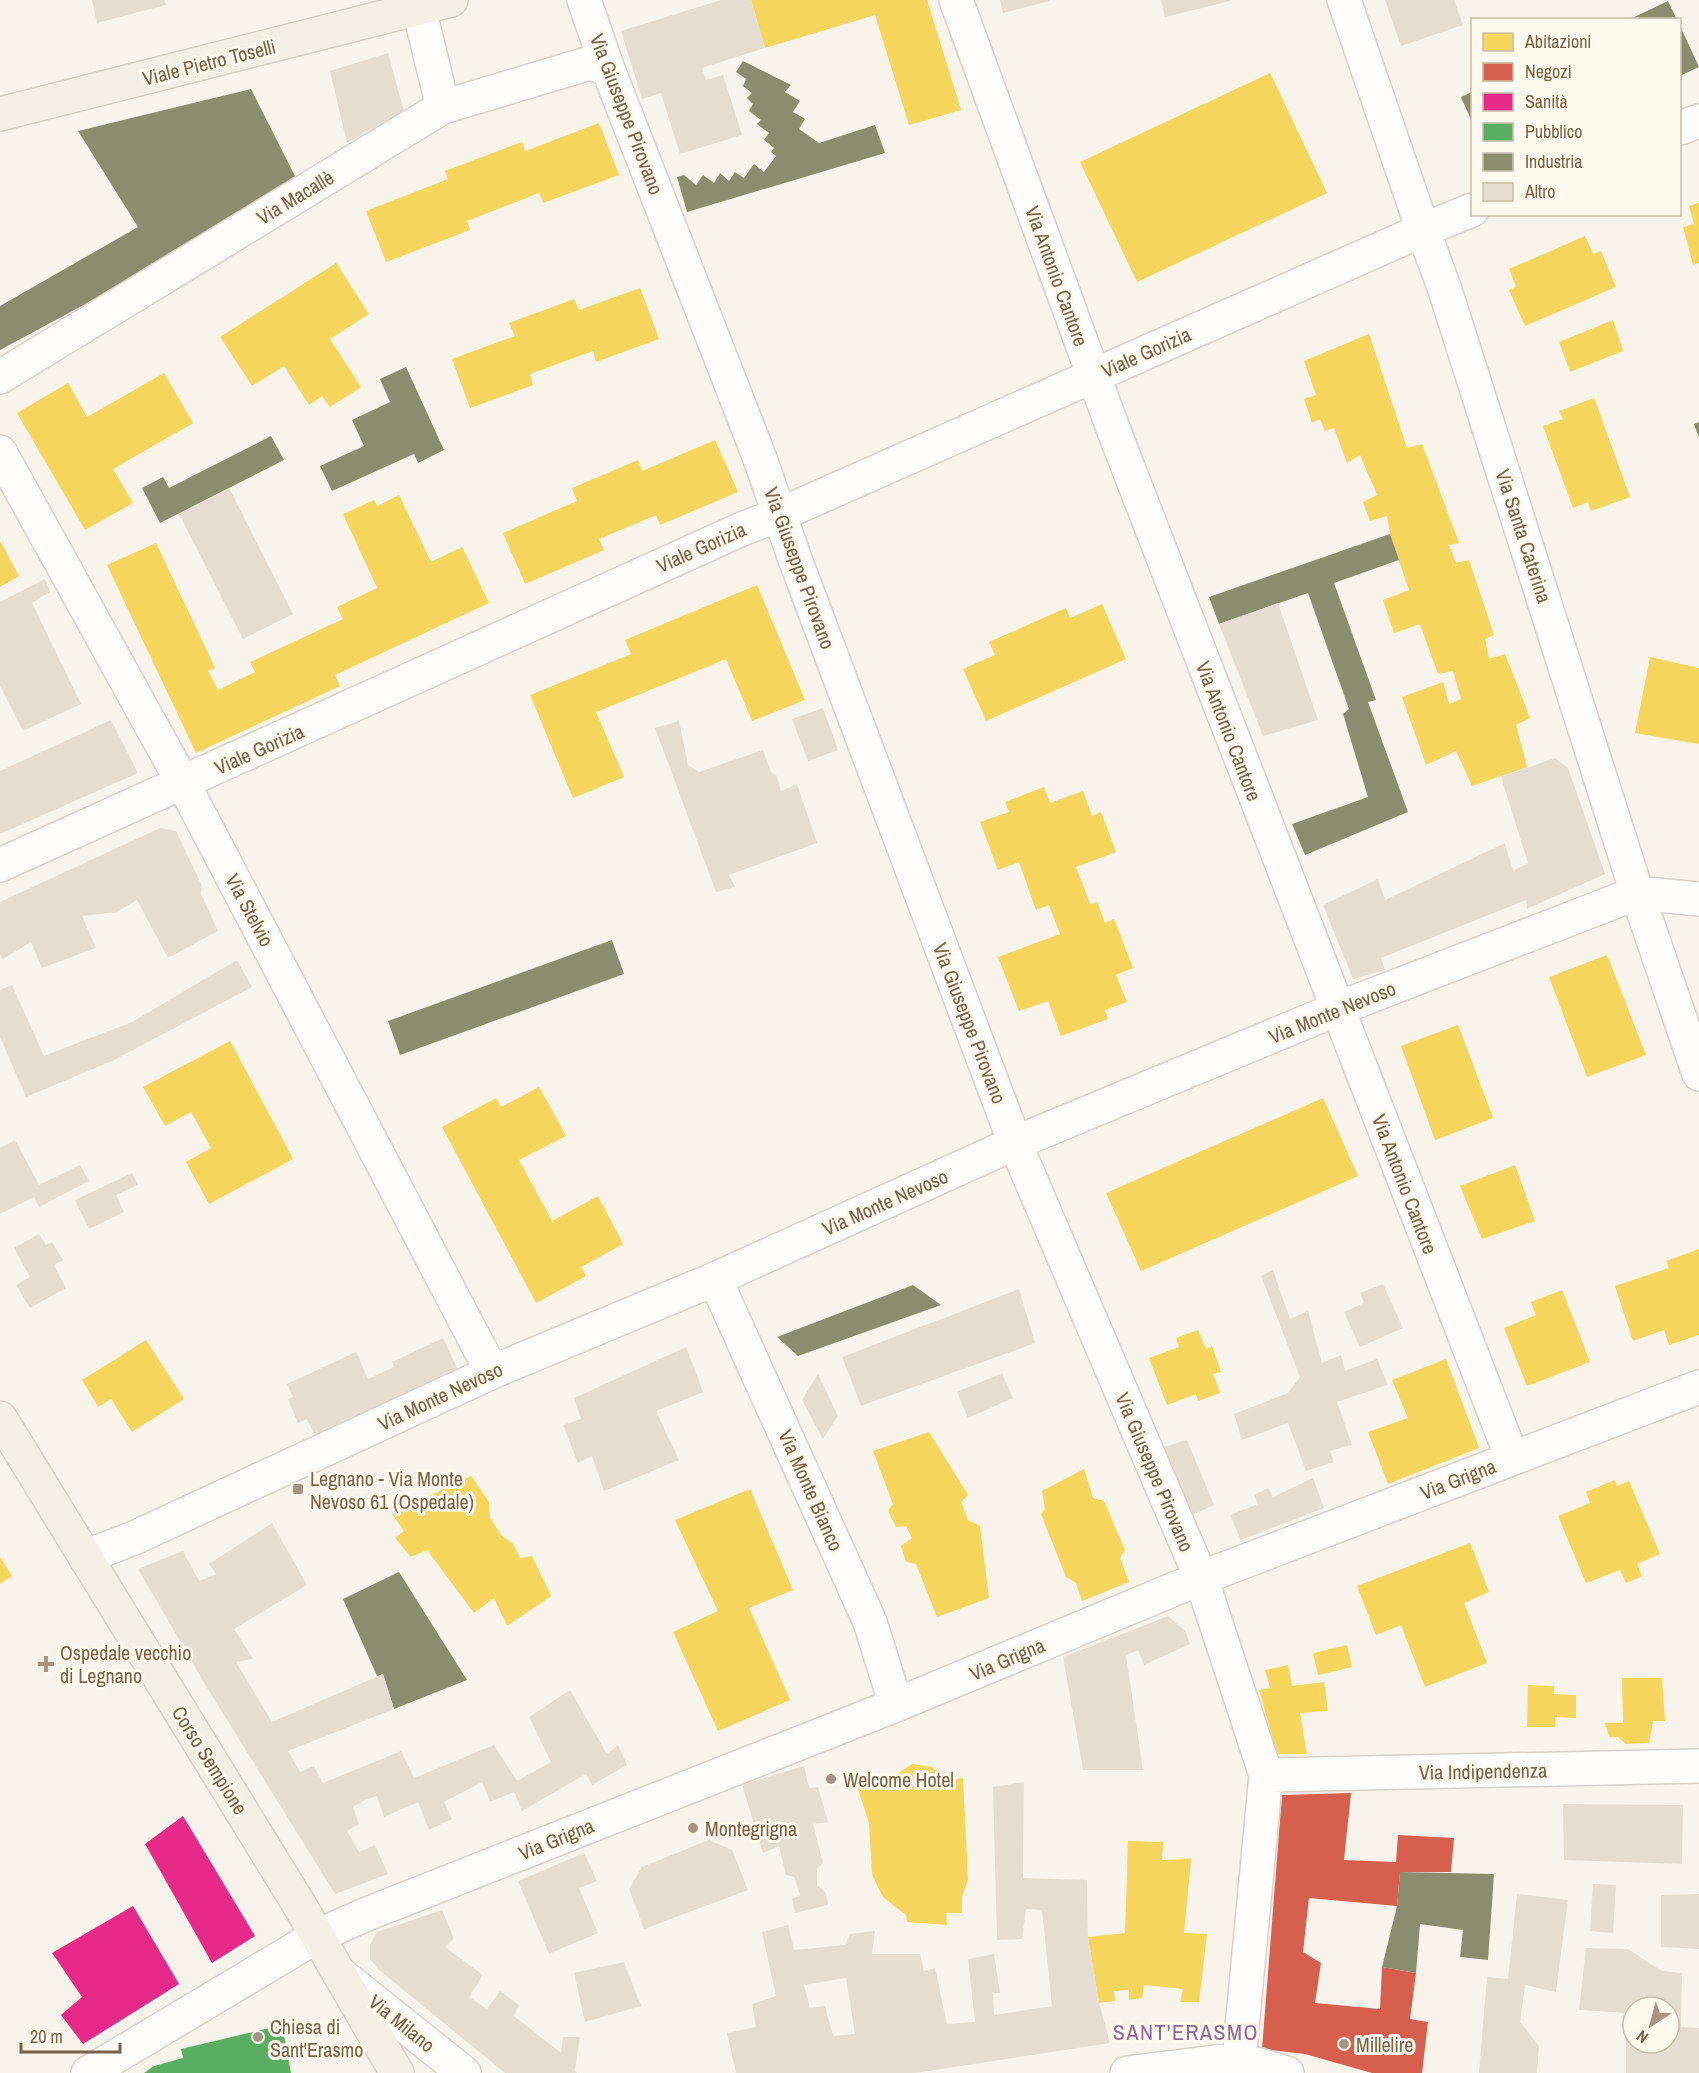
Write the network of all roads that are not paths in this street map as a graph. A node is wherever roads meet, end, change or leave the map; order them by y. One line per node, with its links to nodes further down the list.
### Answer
1 (451, 0): 5 (main road, Viale Pietro Toselli)
2 (584, 0): 6 (street, Via Giuseppe Pirovano)
3 (956, 0): 13 (street, Via Antonio Cantore)
4 (1344, 0): 12 (street, Via Santa Caterina)
5 (419, 9): 7 (street); 8 (main road, Viale Pietro Toselli)
6 (608, 69): 7 (street, Via Macallè); 16 (street, Via Giuseppe Pirovano)
7 (443, 107): 14 (street, Via Macallè)
8 (0, 114)
9 (1699, 121): 10 (street)
10 (1681, 128)
11 (1471, 211): 12 (street, Viale Gorizia)
12 (1423, 230): 13 (street, Viale Gorizia); 19 (street, Via Santa Caterina)
13 (1093, 375): 16 (street, Viale Gorizia); 21 (street, Via Antonio Cantore)
14 (0, 377)
15 (0, 452): 17 (street, Via Stelvio)
16 (781, 514): 17 (street, Viale Gorizia); 23 (street, Via Giuseppe Pirovano)
17 (183, 783): 18 (street, Viale Gorizia); 25 (street, Via Stelvio)
18 (0, 865)
19 (1637, 893): 20 (street, Via Monte Nevoso); 21 (street, Via Monte Nevoso); 22 (street, Via Santa Caterina)
20 (1699, 899)
21 (1337, 1009): 23 (street, Via Monte Nevoso); 28 (street, Via Antonio Cantore)
22 (1699, 1074)
23 (1015, 1143): 24 (street, Via Monte Nevoso); 30 (street, Via Giuseppe Pirovano)
24 (715, 1279): 25 (street, Via Monte Nevoso); 31 (street, Via Monte Bianco)
25 (492, 1372): 29 (street, Via Monte Nevoso)
26 (1699, 1387): 28 (street, Via Grigna)
27 (0, 1418): 29 (main road, Corso Sempione)
28 (1512, 1458): 30 (street, Via Grigna)
29 (85, 1557): 34 (main road, Corso Sempione)
30 (1200, 1578): 31 (street, Via Grigna); 33 (street, Via Giuseppe Pirovano)
31 (896, 1705): 34 (street, Via Grigna)
32 (1699, 1766): 33 (street, Via Indipendenza)
33 (1266, 1776): 36 (street, Via Giuseppe Pirovano)
34 (317, 1936): 35 (main road, Corso Sempione); 37 (street, Via Grigna)
35 (339, 1972): 38 (main road, Corso Sempione); 39 (street, Via Milano)
36 (1239, 2059): 40 (street); 41 (street)
37 (88, 2073)
38 (397, 2073)
39 (464, 2073)
40 (1128, 2073)
41 (1287, 2073)

